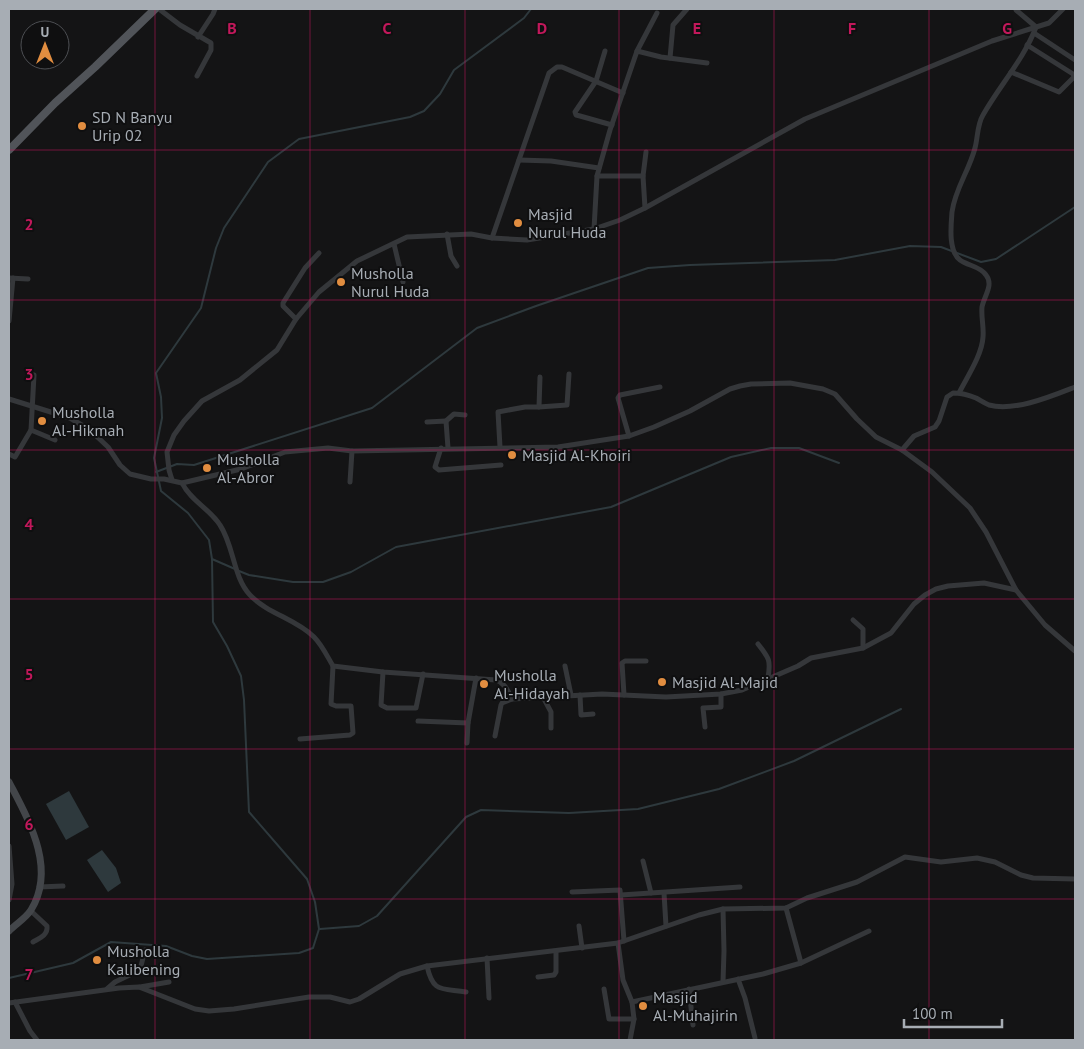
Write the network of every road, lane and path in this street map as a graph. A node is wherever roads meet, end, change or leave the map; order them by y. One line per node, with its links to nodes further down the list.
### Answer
1 (155, 9): 21 (main road)
2 (160, 9): 9 (street)
3 (215, 9): 9 (street)
4 (687, 9): 13 (street)
5 (1016, 9): 8 (street)
6 (1063, 9): 8 (street)
7 (657, 13): 12 (street)
8 (1035, 30): 10 (street); 14 (street); 27 (street)
9 (198, 37): 17 (street)
10 (1028, 45): 16 (street); 16 (street)
11 (605, 51): 18 (street)
12 (637, 51): 13 (street); 19 (street)
13 (670, 58): 15 (street)
14 (1075, 60)
15 (707, 63)
16 (1011, 72): 44 (street)
17 (197, 76)
18 (596, 81): 19 (street); 20 (street); 23 (street)
19 (622, 93): 20 (street)
20 (612, 125): 24 (street)
21 (9, 150)
22 (646, 152): 26 (street)
23 (519, 160): 24 (street); 30 (street)
24 (599, 168): 25 (street)
25 (597, 176): 26 (street); 28 (street)
26 (643, 176): 27 (street)
27 (645, 208): 28 (street)
28 (594, 229): 30 (street)
29 (447, 234): 30 (street); 31 (street); 33 (street)
30 (492, 238)
31 (394, 244): 36 (street); 37 (street)
32 (320, 253): 37 (street)
33 (457, 266)
34 (11, 278): 35 (street); 38 (street)
35 (28, 280)
36 (403, 282)
37 (296, 319): 61 (street)
38 (9, 321)
39 (569, 374): 47 (street)
40 (34, 375): 46 (street)
41 (540, 377): 47 (street)
42 (660, 387): 52 (street)
43 (1075, 387): 44 (street)
44 (959, 393): 57 (street)
45 (9, 399): 46 (street)
46 (33, 406): 51 (street); 61 (street)
47 (539, 407): 54 (street)
48 (465, 415): 50 (street)
49 (427, 422): 50 (street)
50 (446, 422): 56 (street)
51 (31, 430): 53 (street); 59 (street)
52 (628, 436): 54 (street); 57 (street)
53 (55, 440)
54 (500, 447): 56 (street)
55 (441, 448): 56 (street); 58 (street); 60 (street)
56 (448, 448)
57 (902, 450): 64 (street)
58 (352, 451): 62 (street); 63 (street)
59 (9, 454)
60 (501, 465)
61 (172, 480): 63 (street)
62 (350, 482)
63 (182, 483): 70 (street)
64 (1016, 590): 67 (street); 68 (street)
65 (853, 620): 67 (street)
66 (758, 644): 75 (street)
67 (863, 648): 75 (street)
68 (1075, 651)
69 (646, 661): 78 (street)
70 (332, 666): 72 (street); 88 (street)
71 (565, 666): 79 (street)
72 (383, 672): 73 (street); 73 (street)
73 (423, 674): 74 (street)
74 (476, 678): 81 (street); 84 (street)
75 (768, 678): 76 (street)
76 (721, 694): 78 (street); 85 (street)
77 (580, 695): 78 (street); 79 (street); 82 (street)
78 (624, 695)
79 (571, 696): 80 (street)
80 (543, 697): 81 (street); 86 (street)
81 (512, 699): 87 (street)
82 (593, 714)
83 (418, 721): 84 (street)
84 (468, 722): 89 (street)
85 (705, 727)
86 (551, 728)
87 (495, 736)
88 (300, 739)
89 (467, 743)
90 (9, 782): 95 (street)
91 (9, 846): 101 (street)
92 (643, 861): 99 (street)
93 (1075, 879): 102 (street)
94 (63, 886): 95 (street)
95 (40, 887): 104 (street)
96 (740, 887): 98 (street)
97 (572, 892): 100 (street)
98 (664, 892): 99 (street); 106 (street)
99 (652, 893): 100 (street)
100 (621, 895): 110 (street)
101 (9, 900)
102 (786, 908): 103 (street); 115 (street)
103 (723, 909): 106 (street); 120 (street)
104 (31, 911): 107 (street); 109 (street)
105 (579, 926): 111 (street)
106 (666, 926): 110 (street)
107 (9, 931)
108 (869, 931): 115 (street)
109 (33, 942)
110 (621, 942): 111 (street); 128 (street)
111 (582, 948): 113 (street)
112 (145, 950): 124 (street)
113 (556, 951): 114 (street); 117 (street)
114 (487, 958): 116 (street); 126 (street)
115 (801, 963): 118 (street)
116 (427, 966): 121 (street); 125 (street)
117 (538, 977)
118 (738, 979): 120 (street); 132 (street)
119 (169, 982): 121 (street)
120 (723, 982): 123 (street)
121 (139, 987): 124 (street)
122 (604, 989): 130 (street)
123 (689, 989): 128 (street); 131 (street)
124 (104, 990): 127 (street)
125 (466, 992)
126 (489, 998)
127 (16, 1002): 129 (street); 133 (street)
128 (632, 1002): 130 (street)
129 (9, 1003)
130 (634, 1019): 134 (street)
131 (693, 1025)
132 (755, 1038)
133 (38, 1040)
134 (630, 1040)

